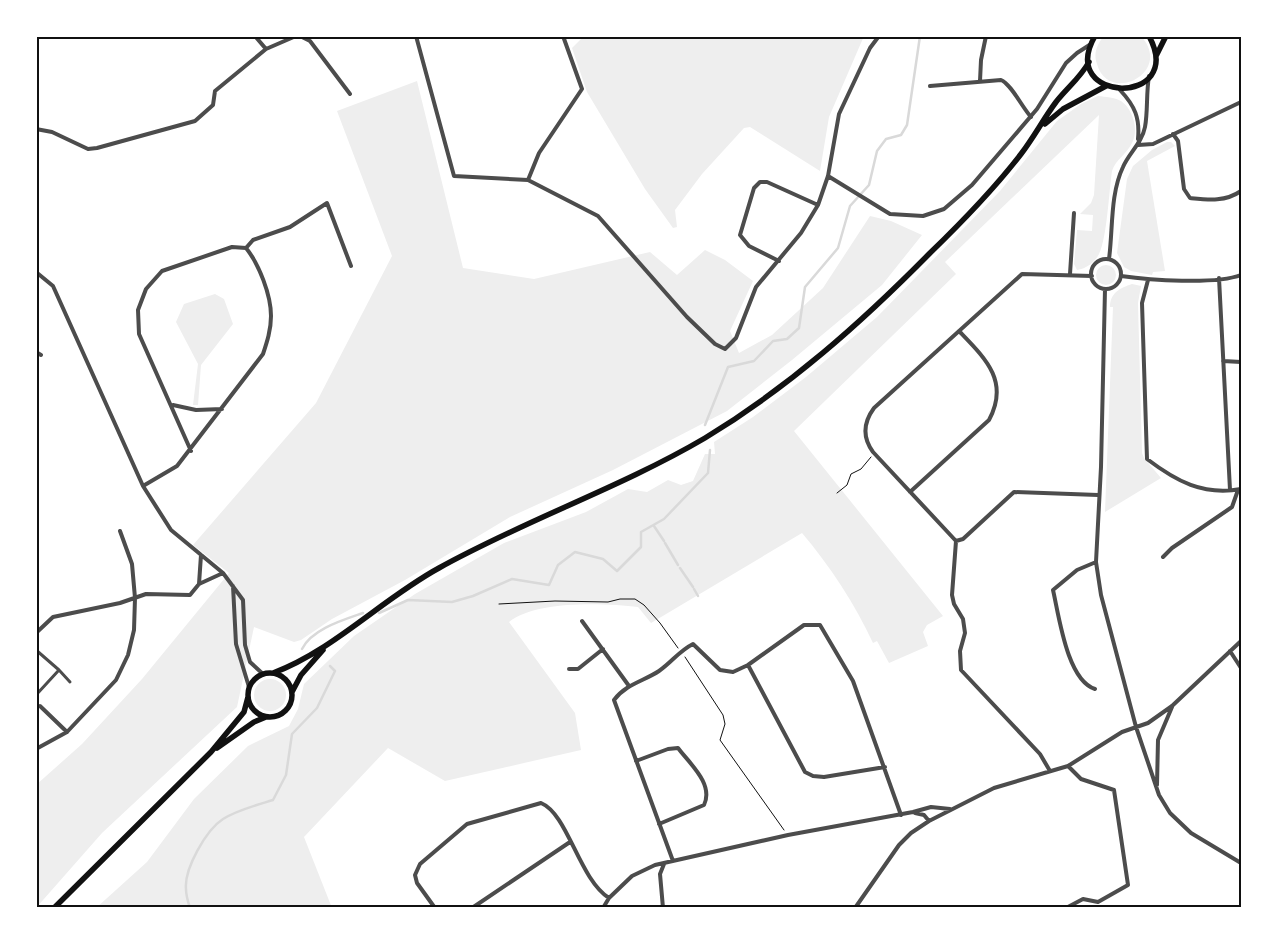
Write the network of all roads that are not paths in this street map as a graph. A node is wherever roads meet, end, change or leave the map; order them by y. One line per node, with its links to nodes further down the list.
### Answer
1 (255, 36): 12 (street)
2 (296, 36): 12 (street)
3 (300, 36): 20 (street)
4 (416, 36): 28 (street)
5 (563, 36): 28 (street)
6 (879, 36): 27 (street)
7 (986, 36): 16 (street)
8 (1095, 36): 11 (main road)
9 (1149, 36): 13 (main road)
10 (1166, 36): 13 (main road)
11 (1091, 44): 14 (main road); 22 (street)
12 (266, 49): 24 (street)
13 (1156, 56): 15 (main road)
14 (1089, 62): 18 (main road); 23 (main road)
15 (1149, 76): 19 (main road); 26 (street)
16 (980, 81): 17 (street); 22 (street)
17 (930, 86)
18 (1106, 86): 19 (main road); 23 (main road)
19 (1120, 90): 26 (street)
20 (350, 94)
21 (1241, 102): 25 (street)
22 (1031, 116): 27 (street)
23 (1039, 128): 69 (main road)
24 (36, 129)
25 (1173, 134): 26 (street); 29 (street)
26 (1138, 145): 33 (street)
27 (828, 176): 30 (street)
28 (528, 180): 34 (street)
29 (1241, 191)
30 (818, 205): 34 (street); 34 (street)
31 (1074, 213): 37 (street)
32 (246, 248): 35 (street); 49 (street); 50 (street)
33 (1109, 259): 39 (street); 40 (street)
34 (779, 261)
35 (351, 266)
36 (36, 272): 52 (street)
37 (1070, 274): 39 (street); 44 (street)
38 (1241, 275): 41 (street)
39 (1092, 276): 43 (street)
40 (1121, 276): 42 (street); 43 (street)
41 (1219, 278): 42 (street); 47 (street)
42 (1148, 280): 54 (street)
43 (1106, 289): 56 (street)
44 (959, 331): 55 (street); 55 (street)
45 (36, 352): 46 (street)
46 (41, 355)
47 (1223, 361): 48 (street); 54 (street)
48 (1241, 362)
49 (172, 405): 50 (street); 51 (street)
50 (222, 409): 51 (street)
51 (191, 451): 52 (street)
52 (143, 486): 59 (street)
53 (1239, 489): 54 (street); 60 (street)
54 (1230, 490)
55 (910, 492): 58 (street)
56 (1098, 495): 58 (street); 61 (street)
57 (120, 531): 65 (street)
58 (956, 541): 96 (street)
59 (201, 555): 62 (street); 63 (street)
60 (1163, 557)
61 (1096, 562): 82 (street); 89 (street)
62 (223, 573): 63 (street); 64 (street)
63 (199, 584): 65 (street)
64 (233, 584): 78 (street); 81 (street)
65 (135, 598): 67 (street); 90 (street)
66 (582, 621): 71 (street)
67 (36, 633)
68 (1241, 641): 72 (street)
69 (328, 644): 77 (main road); 83 (main road)
70 (36, 650): 76 (street)
71 (603, 650): 75 (street); 80 (street)
72 (1230, 651): 74 (street); 87 (street)
73 (748, 664): 80 (street); 95 (street); 95 (street)
74 (1241, 668)
75 (569, 669)
76 (59, 670): 79 (street); 84 (street)
77 (273, 673): 78 (main road); 83 (main road)
78 (263, 674): 81 (main road)
79 (70, 682)
80 (629, 686): 93 (street)
81 (249, 687): 85 (main road)
82 (1095, 689)
83 (292, 692): 88 (main road)
84 (36, 695)
85 (248, 697): 88 (main road); 92 (main road)
86 (40, 706): 90 (street)
87 (1172, 706): 89 (street); 97 (street)
88 (266, 717): 92 (main road)
89 (1136, 727): 94 (street); 97 (street)
90 (67, 732): 91 (street)
91 (36, 749)
92 (211, 752): 108 (main road)
93 (636, 761): 102 (street); 102 (street)
94 (1068, 766): 96 (street); 114 (street)
95 (885, 767): 100 (street)
96 (1050, 771): 98 (street)
97 (1157, 789): 105 (street)
98 (951, 809): 99 (street); 101 (street)
99 (913, 812): 100 (street); 101 (street)
100 (901, 815): 104 (street)
101 (929, 821): 113 (street)
102 (660, 824): 104 (street)
103 (570, 842): 107 (street); 109 (street); 110 (street)
104 (673, 861): 106 (street)
105 (1241, 863)
106 (664, 864): 107 (street); 112 (street)
107 (609, 898): 111 (street)
108 (54, 908)
109 (435, 908)
110 (472, 908)
111 (603, 908)
112 (662, 908)
113 (855, 908)
114 (1066, 908)

